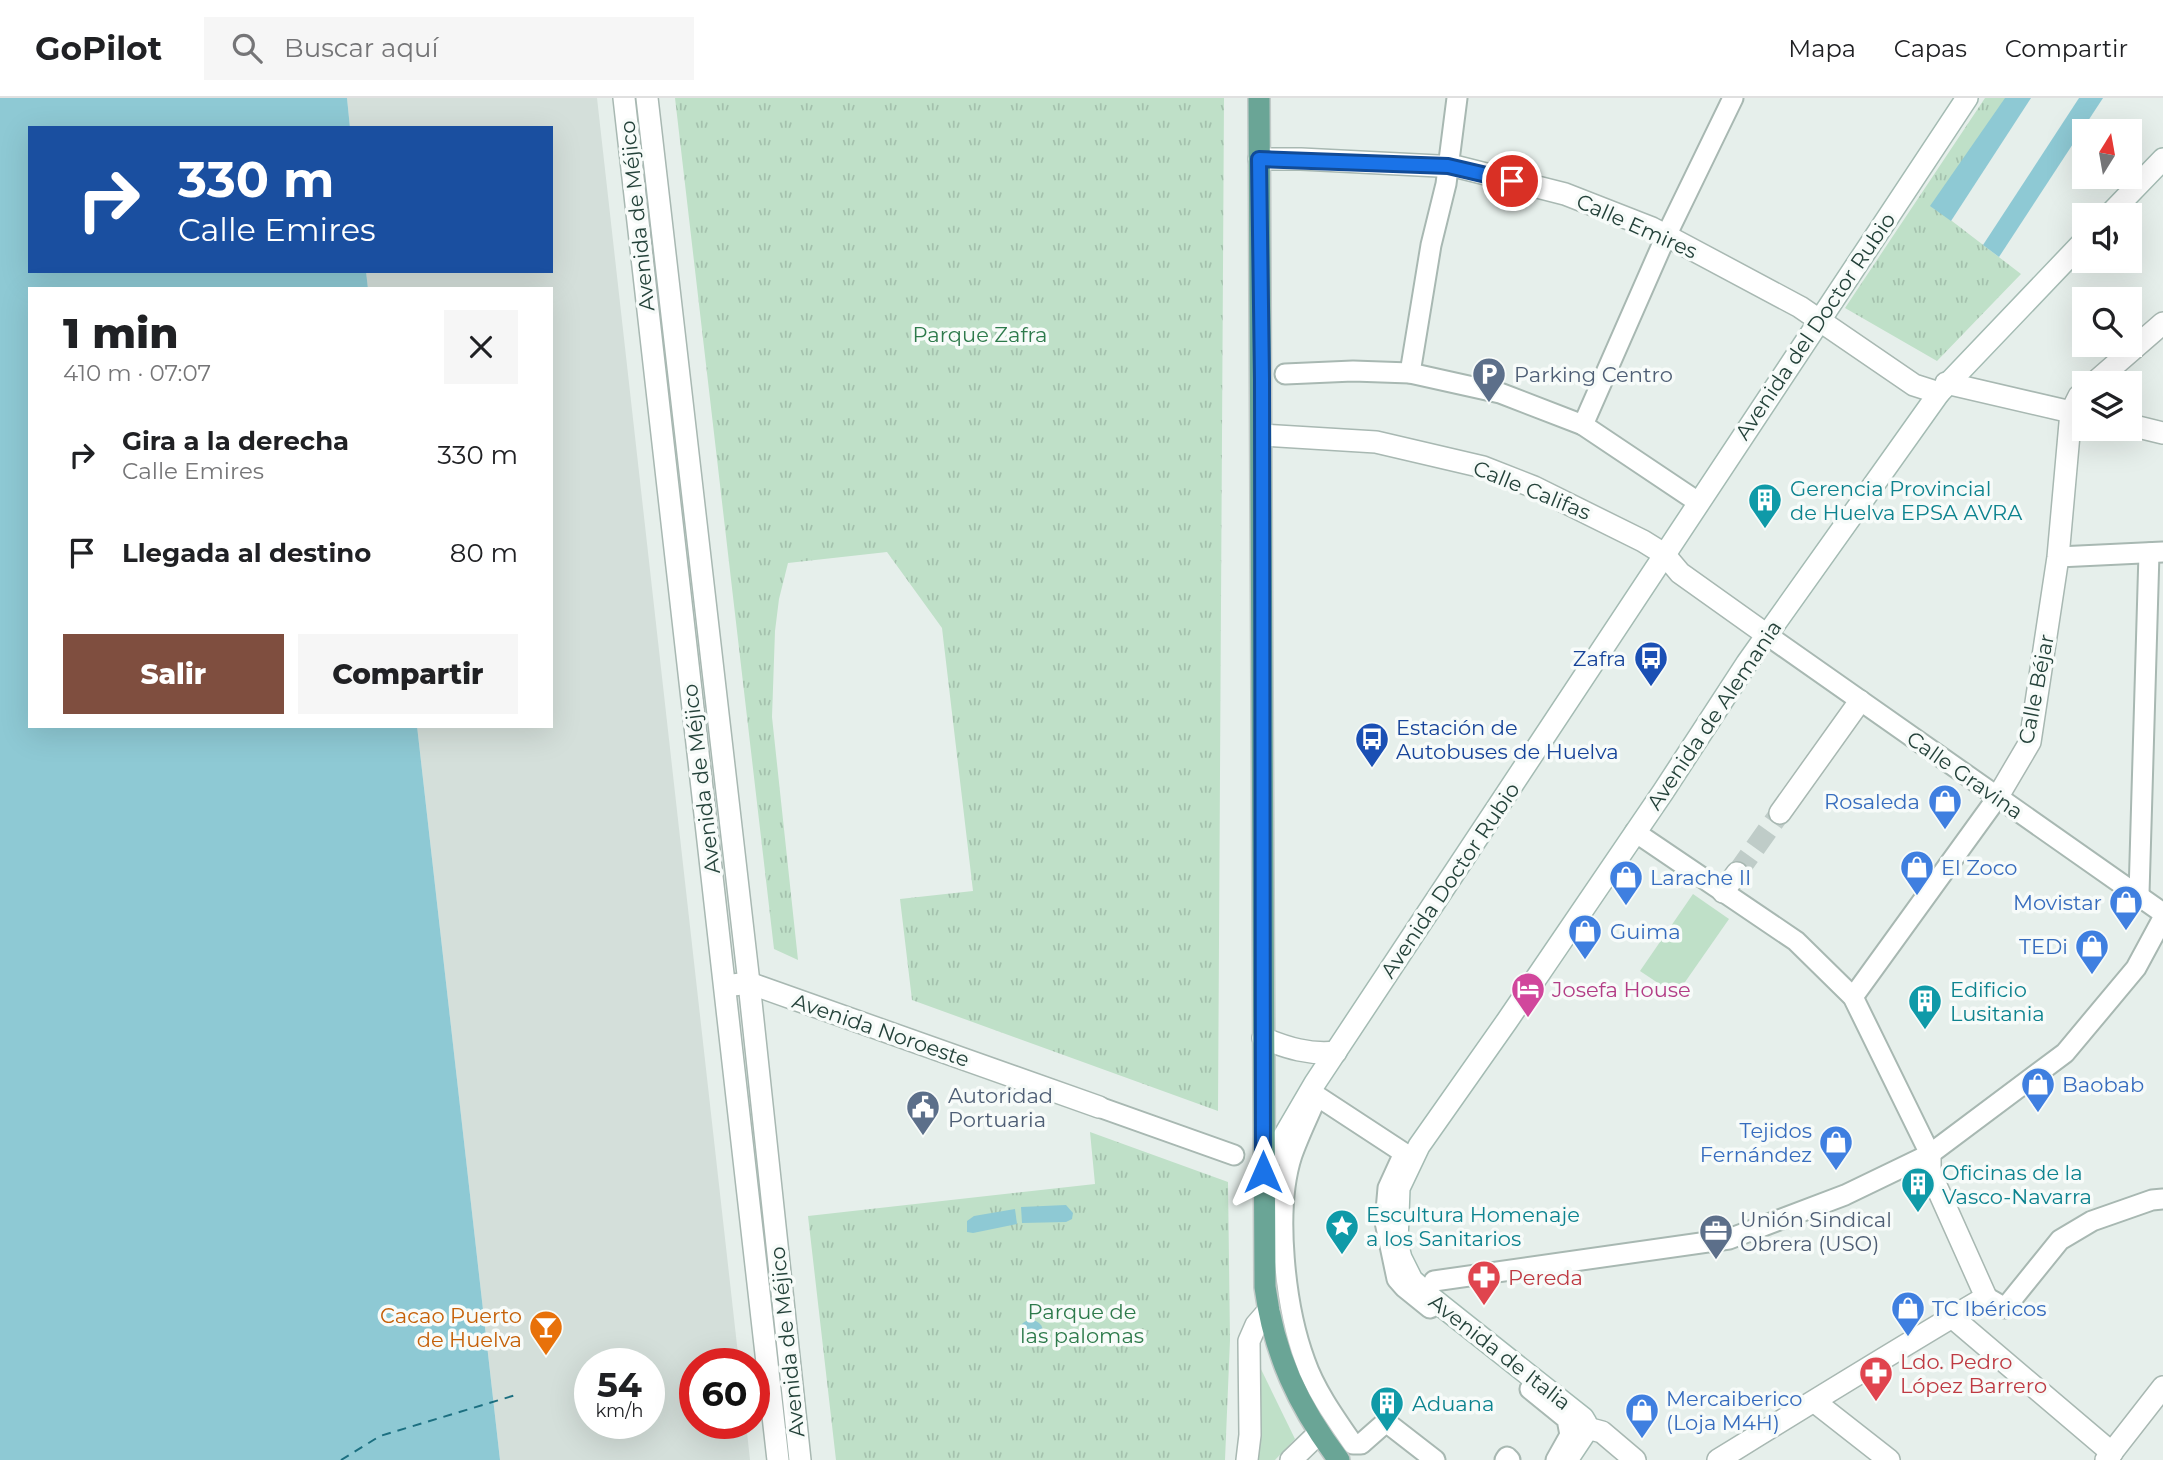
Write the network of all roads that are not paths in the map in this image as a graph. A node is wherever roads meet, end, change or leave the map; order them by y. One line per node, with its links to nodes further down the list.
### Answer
1 (624, 98): 39 (street, Avenida de Méjico)
2 (647, 98): 38 (street, Avenida de Méjico)
3 (1259, 98): 7 (main road)
4 (1457, 98): 9 (street)
5 (1733, 98): 11 (street)
6 (1967, 98): 13 (street, Avenida del Doctor Rubio)
7 (1259, 159): 9 (street, Calle Emires); 23 (main road)
8 (2163, 159): 10 (street)
9 (1448, 166): 11 (street, Calle Emires); 16 (street)
10 (2121, 203)
11 (1666, 236): 13 (street, Calle Emires); 20 (street)
12 (2072, 254): 18 (street, Avenida de Alemania)
13 (1819, 320): 18 (street, Calle Emires); 25 (street, Avenida del Doctor Rubio)
14 (2163, 323): 15 (street)
15 (2108, 371)
16 (1410, 373): 17 (street); 20 (street)
17 (1285, 374)
18 (1943, 388): 19 (street, Calle Emires); 29 (street, Avenida de Alemania)
19 (2072, 413)
20 (1583, 425): 25 (street)
21 (2142, 428): 22 (street)
22 (2163, 433)
23 (1262, 435): 27 (street, Calle Califas); 41 (main road)
24 (2074, 441): 28 (street, Calle Béjar)
25 (1698, 502): 27 (street, Avenida del Doctor Rubio)
26 (2156, 552): 28 (street); 36 (street)
27 (1664, 554): 29 (street, Calle Califas); 42 (street, Avenida Doctor Rubio)
28 (2058, 556): 31 (street, Calle Béjar)
29 (1768, 635): 30 (street, Calle Gravina); 33 (street, Avenida de Alemania)
30 (1860, 701): 31 (street, Calle Gravina); 32 (street)
31 (1997, 798): 36 (street, Calle Gravina); 40 (street, Calle Béjar)
32 (1780, 813)
33 (1635, 832): 35 (street); 48 (street, Avenida de Alemania)
34 (1737, 873): 35 (street)
35 (1723, 892): 40 (street)
36 (2139, 894): 37 (street, Calle Gravina)
37 (2163, 916): 44 (street)
38 (749, 983): 39 (street, Avenida Noroeste); 43 (street, Avenida Noroeste); 59 (street, Avenida de Méjico)
39 (725, 986): 58 (street, Avenida de Méjico)
40 (1853, 997): 44 (street)
41 (1263, 1038): 42 (street); 46 (main road)
42 (1336, 1052): 46 (street, Avenida Doctor Rubio)
43 (1098, 1107): 45 (street, Avenida Noroeste)
44 (1930, 1154): 49 (street); 50 (street)
45 (1234, 1155)
46 (1263, 1172): 51 (main road)
47 (2163, 1199): 50 (street)
48 (1396, 1222): 55 (street, Avenida de Italia)
49 (1434, 1281)
50 (1986, 1297): 52 (street)
51 (1269, 1310): 56 (main road); 60 (street)
52 (1952, 1317): 54 (street); 57 (street)
53 (2163, 1387): 57 (street)
54 (1815, 1402): 67 (street); 68 (street)
55 (1587, 1428): 65 (street); 66 (street, Avenida de Italia)
56 (1319, 1433): 61 (street); 62 (main road)
57 (2113, 1458)
58 (778, 1460)
59 (800, 1460)
60 (1247, 1460)
61 (1291, 1460)
62 (1339, 1460)
63 (1435, 1460): 64 (street)
64 (1556, 1460)
65 (1567, 1460)
66 (1636, 1460)
67 (1718, 1460)
68 (1889, 1460)

